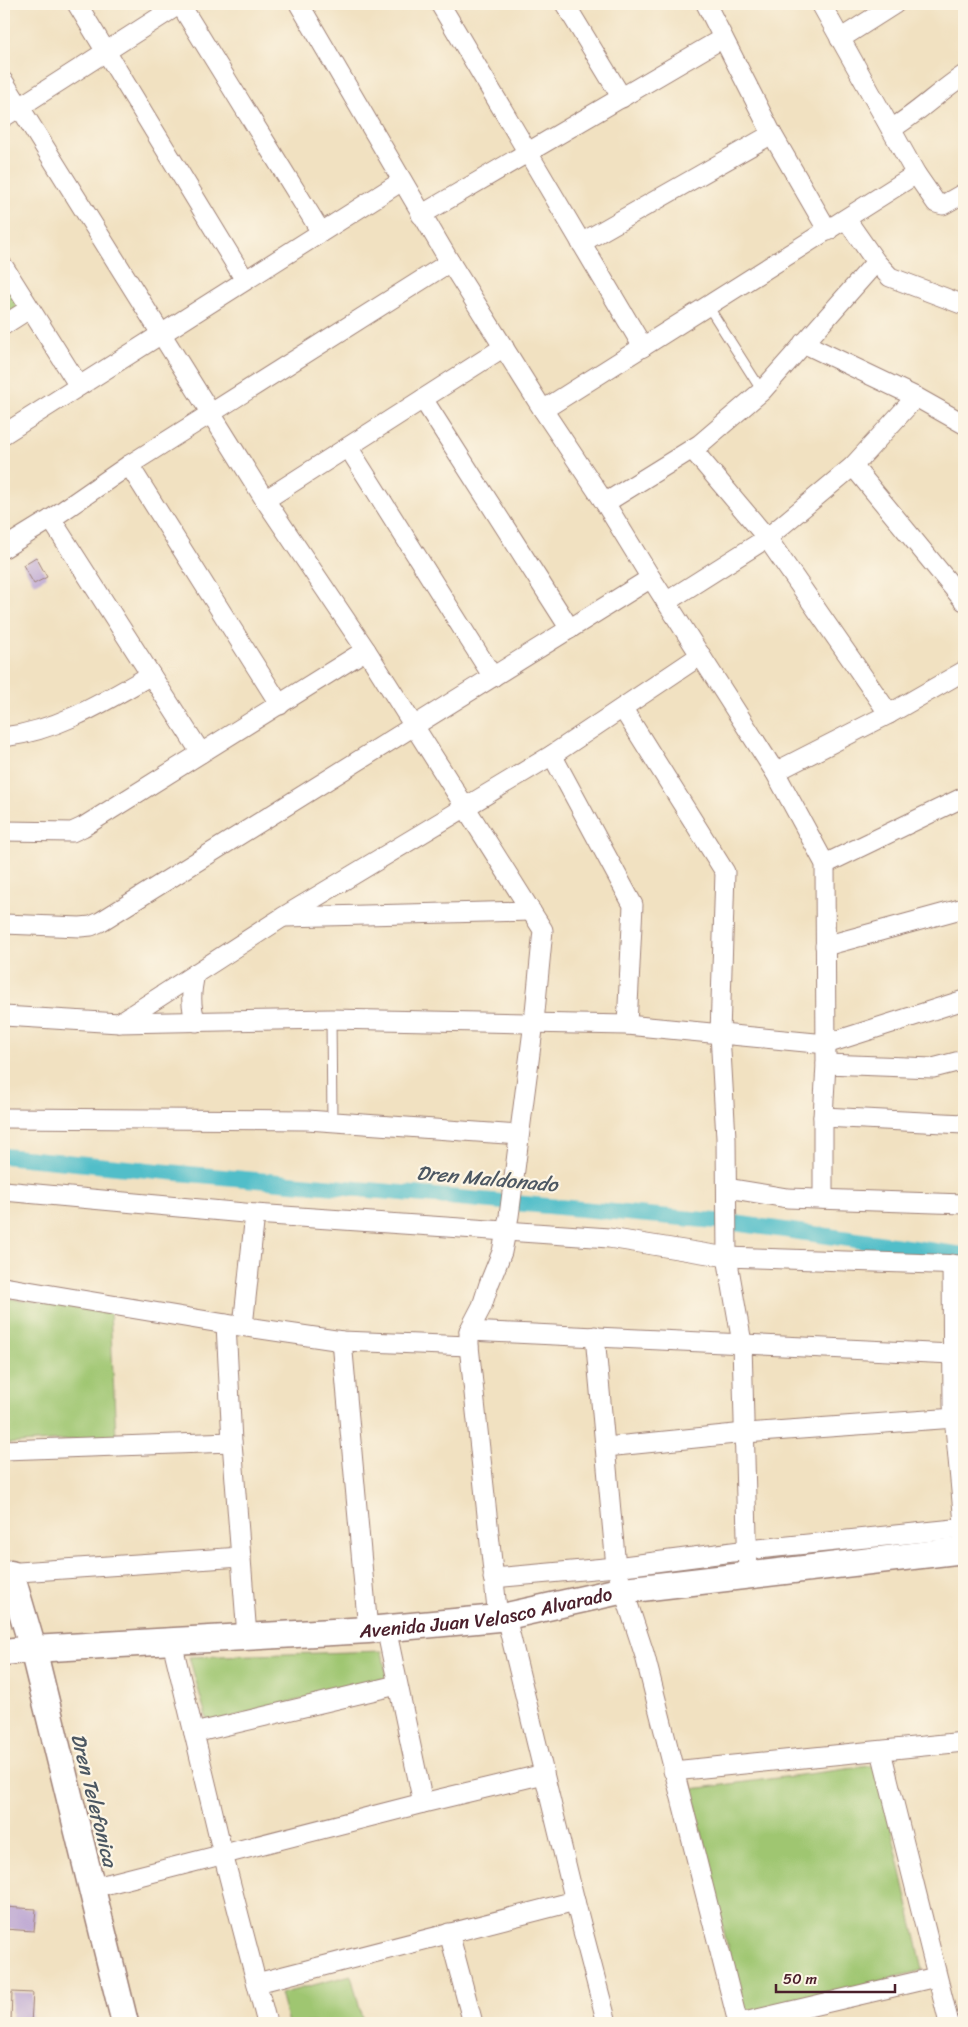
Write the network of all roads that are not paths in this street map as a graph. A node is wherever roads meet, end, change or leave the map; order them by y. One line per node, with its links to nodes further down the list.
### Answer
1 (77, 4): 11 (street)
2 (180, 4): 11 (street); 25 (street)
3 (299, 4): 20 (street)
4 (440, 4): 18 (street)
5 (565, 4): 14 (street)
6 (706, 4): 9 (street)
7 (820, 4): 10 (street)
8 (895, 4): 10 (street)
9 (723, 38): 14 (street); 17 (street)
10 (840, 39): 16 (street)
11 (107, 52): 15 (street); 30 (street)
12 (964, 75): 16 (street)
13 (4, 82): 15 (street)
14 (622, 98): 18 (street)
15 (12, 112): 35 (street)
16 (891, 129): 19 (street)
17 (772, 134): 24 (street); 26 (street)
18 (527, 152): 22 (street); 26 (street)
19 (916, 174): 21 (street); 23 (street)
20 (402, 182): 22 (street); 25 (street)
21 (964, 193)
22 (422, 215): 27 (street)
23 (846, 219): 24 (street); 28 (street)
24 (828, 231): 31 (street)
25 (321, 232): 30 (street)
26 (581, 243): 38 (street)
27 (450, 262): 37 (street); 44 (street)
28 (876, 262): 32 (street); 36 (street)
29 (4, 267): 33 (street)
30 (245, 280): 35 (street)
31 (708, 306): 38 (street); 40 (lane)
32 (964, 306)
33 (29, 309): 34 (street); 39 (street)
34 (4, 325)
35 (161, 333): 39 (street); 44 (street)
36 (803, 343): 40 (street); 41 (street)
37 (504, 347): 42 (street); 43 (street)
38 (643, 347): 43 (street)
39 (79, 386): 46 (street)
40 (762, 392): 48 (street)
41 (916, 397): 45 (street); 50 (street)
42 (423, 399): 47 (street); 59 (street)
43 (543, 410): 52 (street)
44 (212, 413): 49 (street); 51 (street)
45 (964, 424)
46 (4, 434)
47 (348, 447): 51 (street); 64 (street)
48 (692, 449): 52 (street); 54 (street)
49 (129, 466): 53 (street); 65 (street)
50 (853, 466): 54 (street); 57 (street)
51 (265, 500): 60 (street)
52 (606, 503): 56 (street)
53 (51, 518): 55 (street); 63 (street)
54 (767, 538): 58 (street); 67 (street)
55 (4, 548)
56 (651, 578): 58 (street); 59 (street)
57 (964, 601)
58 (666, 602): 61 (street)
59 (570, 629): 64 (street)
60 (366, 650): 65 (street); 68 (street)
61 (701, 655): 66 (street); 72 (street)
62 (964, 671): 67 (street)
63 (151, 675): 69 (street); 70 (street)
64 (493, 677): 68 (street)
65 (280, 705): 70 (street)
66 (623, 709): 71 (street); 90 (street)
67 (889, 714): 72 (street)
68 (414, 726): 74 (street); 80 (street)
69 (4, 737)
70 (201, 753): 75 (street)
71 (552, 755): 74 (street); 89 (street)
72 (775, 772): 76 (street)
73 (964, 798): 76 (street)
74 (466, 807): 78 (street); 79 (street)
75 (4, 832)
76 (825, 864): 81 (street)
77 (964, 908): 81 (street)
78 (531, 911): 79 (street); 87 (street)
79 (283, 917): 82 (street)
80 (4, 924)
81 (825, 946): 91 (street)
82 (195, 974): 86 (street); 88 (street)
83 (964, 1000): 91 (street)
84 (4, 1016): 88 (street)
85 (331, 1019): 86 (street); 87 (street); 96 (lane)
86 (196, 1022): 88 (street)
87 (534, 1022): 89 (street); 98 (street)
88 (119, 1023)
89 (627, 1025): 90 (street)
90 (720, 1034): 91 (street); 99 (street)
91 (826, 1044): 93 (street)
92 (964, 1060): 93 (street)
93 (826, 1064): 94 (street)
94 (823, 1117): 97 (street); 101 (street)
95 (4, 1118): 96 (street)
96 (332, 1122): 98 (street)
97 (964, 1124)
98 (519, 1135): 104 (street)
99 (726, 1188): 101 (street); 105 (street)
100 (4, 1191): 103 (street)
101 (823, 1199): 102 (street)
102 (964, 1204)
103 (256, 1214): 104 (street); 108 (street)
104 (508, 1223): 105 (street); 110 (street)
105 (727, 1258): 106 (street); 112 (street)
106 (958, 1265): 113 (street)
107 (4, 1287): 108 (street)
108 (235, 1325): 111 (street); 116 (street)
109 (595, 1336): 110 (street); 112 (street); 117 (street)
110 (469, 1339): 111 (street); 125 (street)
111 (342, 1341): 128 (street)
112 (742, 1343): 113 (street); 115 (street)
113 (952, 1354): 114 (street)
114 (957, 1409): 115 (street); 119 (street)
115 (745, 1433): 117 (street); 123 (street)
116 (232, 1442): 118 (street); 122 (street)
117 (606, 1446): 126 (street)
118 (4, 1450)
119 (964, 1523)
120 (964, 1528): 123 (street)
121 (964, 1550): 123 (street, Avenida Juan Velasco Alvarado)
122 (241, 1556): 124 (street); 129 (street)
123 (748, 1562): 126 (street, Avenida Juan Velasco Alvarado)
124 (8, 1574): 131 (street)
125 (492, 1578): 126 (street); 127 (street)
126 (620, 1578): 127 (street, Avenida Juan Velasco Alvarado); 137 (street)
127 (502, 1618): 128 (street, Avenida Juan Velasco Alvarado); 138 (street)
128 (377, 1629): 129 (street, Avenida Juan Velasco Alvarado); 133 (street)
129 (247, 1636): 130 (street, Avenida Juan Velasco Alvarado)
130 (172, 1642): 131 (street, Avenida Juan Velasco Alvarado); 134 (street)
131 (32, 1649): 132 (street, Avenida Juan Velasco Alvarado); 141 (street)
132 (4, 1652)
133 (397, 1685): 134 (street); 139 (street)
134 (194, 1734): 140 (street)
135 (964, 1742): 136 (street)
136 (882, 1752): 137 (street); 144 (street)
137 (673, 1771): 150 (street)
138 (544, 1774): 139 (street); 142 (street)
139 (423, 1803): 140 (street)
140 (223, 1854): 141 (street); 145 (street)
141 (92, 1888): 146 (street)
142 (575, 1901): 143 (street); 149 (street)
143 (449, 1933): 145 (street); 148 (street)
144 (936, 1977): 150 (street); 151 (street)
145 (257, 1983): 147 (street)
146 (125, 2023)
147 (267, 2023)
148 (473, 2023)
149 (608, 2023)
150 (739, 2023)
151 (949, 2023)

